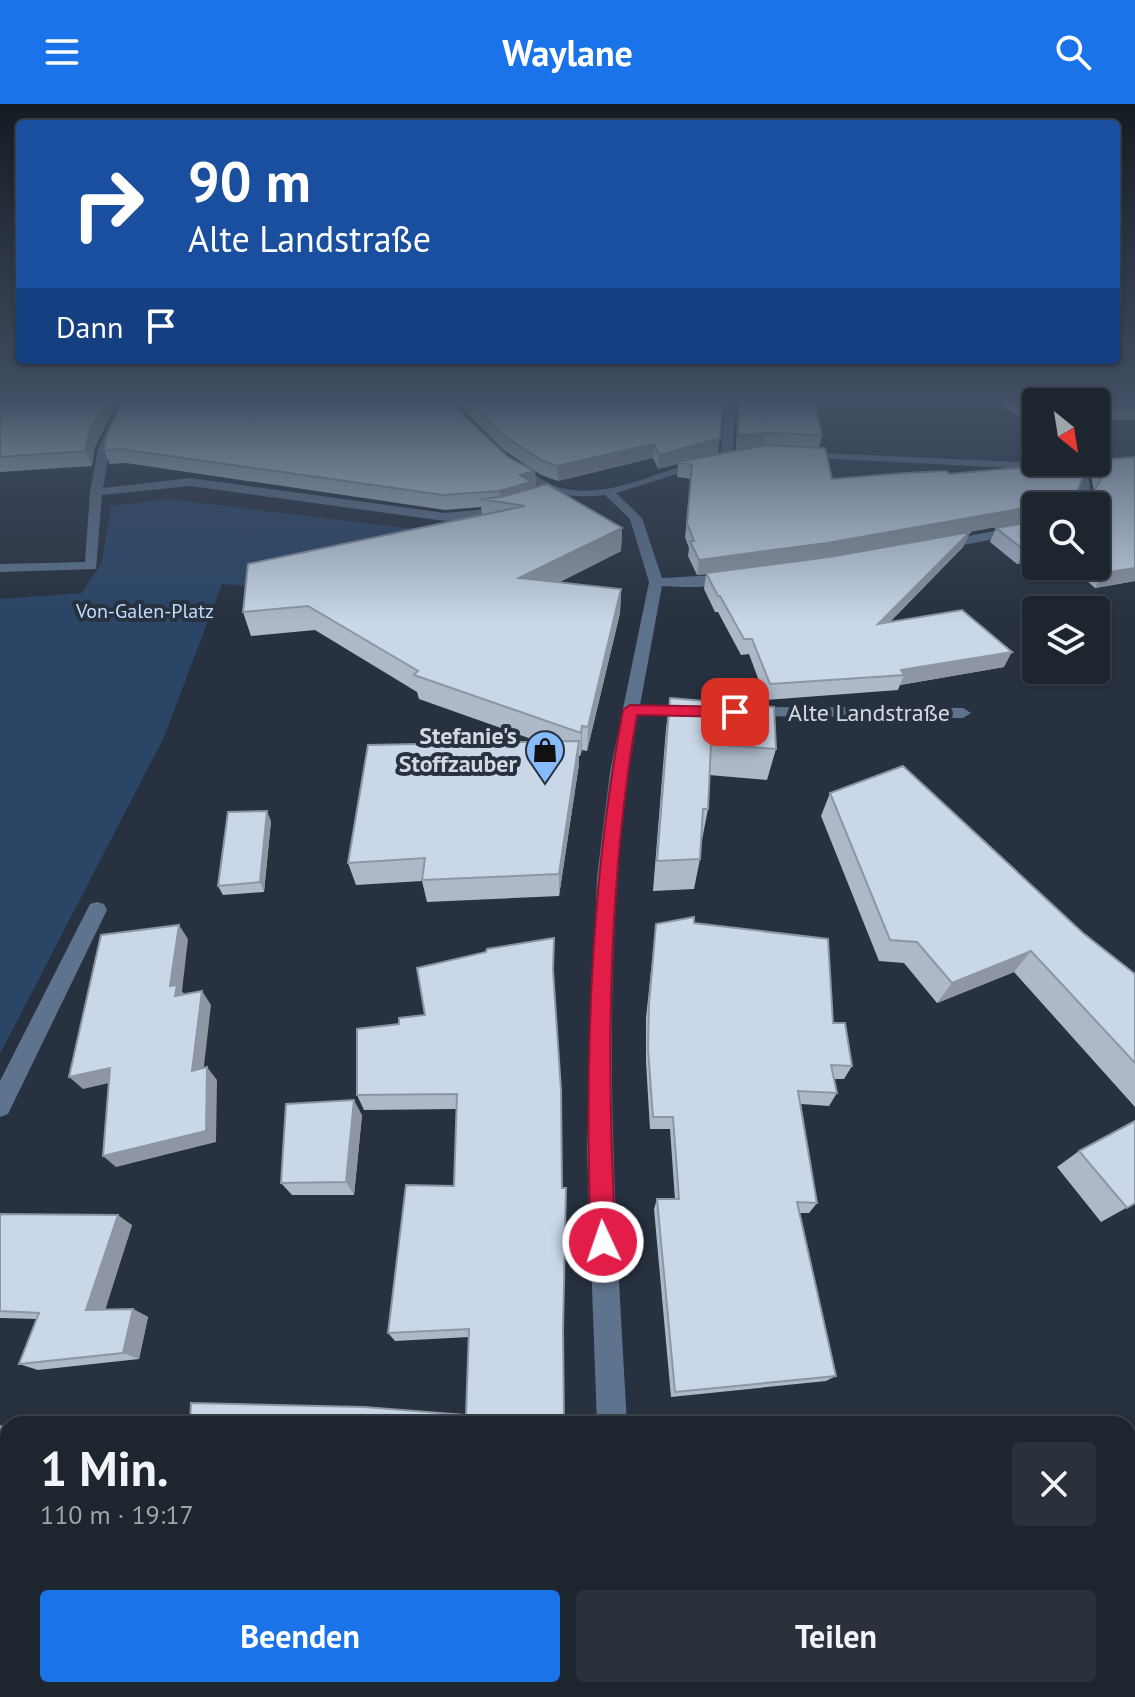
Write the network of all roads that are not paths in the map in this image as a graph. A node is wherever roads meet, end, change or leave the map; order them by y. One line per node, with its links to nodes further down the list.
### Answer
1 (99, 474): 4 (street)
2 (529, 474): 6 (street)
3 (668, 474): 5 (street)
4 (96, 492): 6 (street); 9 (street)
5 (608, 492): 6 (street); 11 (street)
6 (566, 493)
7 (1022, 530): 8 (street)
8 (933, 546)
9 (0, 568)
10 (751, 575): 11 (street)
11 (656, 582): 12 (street)
12 (630, 710): 13 (street, Alte Landstraße); 16 (street)
13 (963, 713)
14 (97, 910): 15 (street)
15 (0, 1106)
16 (612, 1416)

